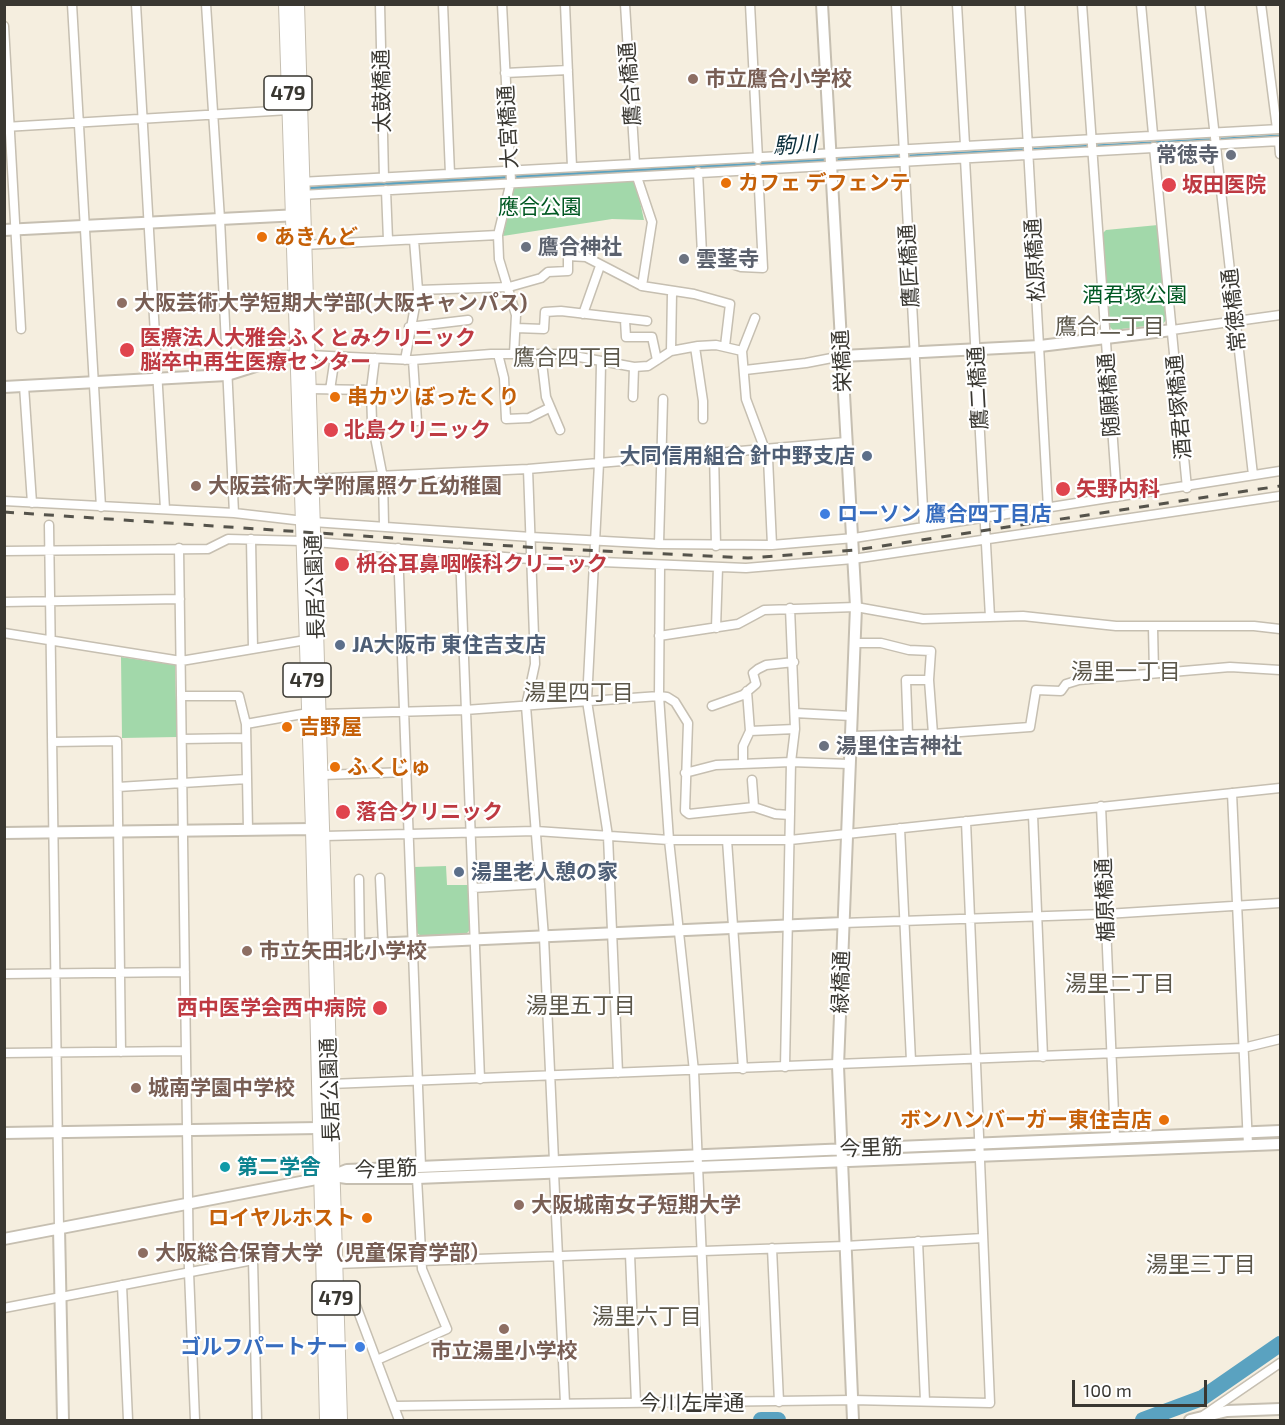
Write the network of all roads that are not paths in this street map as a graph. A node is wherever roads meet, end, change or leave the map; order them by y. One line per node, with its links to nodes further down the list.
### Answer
1 (72, 4): 26 (street)
2 (136, 4): 25 (street)
3 (206, 4): 24 (street)
4 (286, 4): 23 (highway, 長居公園通 / 479)
5 (297, 4): 52 (highway, 長居公園通 / 479)
6 (380, 4): 51 (street, 太鼓橋通)
7 (443, 4): 48 (street)
8 (502, 4): 22 (street, 大宮橋通)
9 (565, 4): 21 (street)
10 (625, 4): 44 (street, 鷹合橋通)
11 (750, 4): 40 (street)
12 (822, 4): 42 (street, 栄橋通)
13 (896, 4): 37 (street, 鷹匠橋通)
14 (957, 4): 34 (street)
15 (1020, 4): 31 (street)
16 (1082, 4): 35 (street, 随願橋通)
17 (1142, 4): 29 (street)
18 (1200, 4): 30 (street)
19 (1261, 4): 28 (street)
20 (4, 26): 27 (street)
21 (568, 70): 22 (street); 45 (street)
22 (505, 73): 49 (street, 大宮橋通)
23 (289, 110): 24 (street); 52 (highway, 長居公園通 / 479)
24 (212, 115): 25 (street); 55 (street)
25 (143, 118): 26 (street); 56 (street)
26 (78, 122): 27 (street); 57 (street)
27 (7, 127): 58 (street)
28 (1279, 129): 30 (street)
29 (1153, 134): 30 (street); 35 (street)
30 (1216, 134): 33 (street, 常徳橋通)
31 (1028, 142): 34 (street); 35 (street); 39 (street, 松原橋通)
32 (1280, 142): 33 (street); 38 (street)
33 (1216, 144): 36 (street); 74 (street, 常徳橋通)
34 (965, 145): 37 (street)
35 (1093, 145): 36 (street); 39 (street); 79 (street, 随願橋通)
36 (1154, 147): 78 (street, 酒君塚橋通)
37 (903, 150): 42 (street); 43 (street, 鷹匠橋通)
38 (1281, 154)
39 (1029, 155): 41 (street); 82 (street, 松原橋通)
40 (758, 159): 42 (street); 44 (street)
41 (966, 159): 43 (street); 83 (street, 鷹二橋通)
42 (831, 160): 43 (street); 46 (street); 91 (street, 栄橋通)
43 (904, 161): 86 (street, 鷹匠橋通)
44 (635, 164): 45 (street)
45 (572, 167): 49 (street)
46 (758, 169): 47 (street); 47 (street)
47 (698, 172): 50 (street)
48 (450, 174): 49 (street); 51 (street)
49 (511, 177): 50 (street); 53 (street); 59 (street, 大宮橋通)
50 (637, 177): 64 (street)
51 (384, 178): 52 (street)
52 (296, 188): 53 (street); 54 (highway, 長居公園通 / 479)
53 (386, 190): 60 (street)
54 (297, 215): 55 (street); 62 (highway, 長居公園通 / 479); 90 (highway, 長居公園通 / 479)
55 (220, 219): 56 (street); 99 (street)
56 (149, 222): 57 (street); 100 (street)
57 (83, 226): 58 (street); 101 (street)
58 (10, 230): 77 (street)
59 (498, 235): 61 (street); 65 (street, 大宮橋通)
60 (388, 240): 61 (street); 62 (street)
61 (414, 240): 66 (street)
62 (303, 245): 90 (highway, 長居公園通 / 479)
63 (600, 266): 64 (street); 65 (street); 68 (street)
64 (642, 286): 67 (street)
65 (510, 287): 66 (street); 76 (street, 大宮橋通)
66 (418, 290): 75 (street)
67 (672, 293): 81 (street); 84 (street)
68 (583, 314): 72 (street); 76 (street)
69 (1281, 315): 74 (street)
70 (755, 318): 85 (street)
71 (468, 320): 75 (street)
72 (625, 320): 73 (street); 95 (street)
73 (647, 321)
74 (1235, 322): 78 (street); 120 (street, 常徳橋通)
75 (409, 327): 94 (street)
76 (516, 328): 88 (street, 大宮橋通)
77 (21, 329)
78 (1172, 330): 79 (street); 123 (street, 酒君塚橋通)
79 (1105, 338): 82 (street); 125 (street, 随願橋通)
80 (695, 346): 81 (street); 84 (street); 110 (street)
81 (725, 346): 85 (street)
82 (1040, 346): 83 (street); 129 (street, 松原橋通)
83 (976, 349): 86 (street); 132 (street, 鷹二橋通)
84 (671, 351): 95 (street)
85 (741, 351): 98 (street)
86 (914, 353): 91 (street); 136 (street, 鷹匠橋通)
87 (498, 354): 88 (street); 94 (street); 109 (street)
88 (514, 354): 89 (street)
89 (541, 354): 96 (street); 109 (street)
90 (302, 355): 92 (street); 99 (street); 104 (highway, 長居公園通 / 479); 133 (highway, 長居公園通 / 479)
91 (842, 356): 98 (street); 113 (street, 栄橋通)
92 (335, 357): 93 (street); 105 (street)
93 (375, 358): 94 (street); 106 (street)
94 (409, 360): 111 (street)
95 (657, 360): 97 (street)
96 (601, 363): 97 (street); 117 (street)
97 (634, 368): 107 (street)
98 (745, 370): 114 (street)
99 (227, 375): 100 (street); 131 (street)
100 (157, 379): 101 (street); 130 (street)
101 (92, 383): 102 (street); 128 (street)
102 (24, 386): 103 (street); 127 (street)
103 (4, 387)
104 (309, 390): 105 (street); 122 (highway, 長居公園通 / 479)
105 (330, 390): 106 (street)
106 (371, 390): 121 (street)
107 (633, 397)
108 (663, 399): 116 (street)
109 (549, 408): 112 (street)
110 (703, 419)
111 (417, 420)
112 (560, 430)
113 (846, 442): 114 (street); 138 (street, 栄橋通)
114 (764, 448): 115 (street); 144 (street)
115 (714, 452): 116 (street); 145 (street)
116 (662, 456): 117 (street); 143 (street)
117 (599, 463): 118 (street); 140 (street)
118 (528, 469): 121 (street); 137 (street)
119 (1281, 471): 120 (street)
120 (1253, 475): 123 (street)
121 (383, 478): 122 (street); 135 (street)
122 (312, 479): 133 (highway, 長居公園通 / 479)
123 (1187, 488): 125 (street)
124 (1281, 496): 141 (street)
125 (1117, 497): 129 (street)
126 (4, 501): 127 (street)
127 (32, 503): 128 (street)
128 (100, 507): 130 (street)
129 (1048, 508): 132 (street)
130 (165, 509): 131 (street)
131 (234, 513): 133 (street)
132 (984, 518): 136 (street); 141 (street, 鷹二橋通)
133 (307, 521): 135 (street); 142 (highway, 長居公園通 / 479)
134 (49, 525): 148 (street)
135 (384, 525): 137 (street)
136 (924, 527): 138 (street)
137 (531, 537): 140 (street); 151 (street)
138 (851, 538): 144 (street); 152 (street, 栄橋通)
139 (251, 539): 142 (street); 146 (street); 170 (street)
140 (594, 541): 143 (street); 153 (street)
141 (986, 541): 152 (street); 161 (street, 鷹二橋通)
142 (308, 542): 147 (street); 168 (highway, 長居公園通 / 479); 185 (highway, 長居公園通 / 479)
143 (659, 544): 145 (street)
144 (772, 545): 145 (street)
145 (716, 546)
146 (179, 548): 148 (street); 156 (street)
147 (398, 548): 150 (street); 183 (street)
148 (49, 550): 149 (street); 157 (street)
149 (4, 551)
150 (460, 553): 151 (street); 182 (street)
151 (530, 559): 153 (street); 180 (street)
152 (853, 559): 155 (street); 159 (street, 緑橋通)
153 (593, 562): 154 (street); 179 (street)
154 (660, 566): 155 (street); 166 (street)
155 (718, 567): 163 (street)
156 (180, 599): 157 (street); 171 (street)
157 (50, 601): 158 (street); 167 (street)
158 (4, 602)
159 (856, 607): 160 (street); 161 (street); 169 (street, 緑橋通)
160 (790, 608): 163 (street); 172 (street)
161 (990, 617): 162 (street)
162 (1153, 627): 164 (street); 174 (street)
163 (716, 628): 166 (street)
164 (1281, 629)
165 (4, 633): 167 (street)
166 (659, 636): 178 (street)
167 (50, 639): 171 (street); 195 (street)
168 (306, 640): 170 (street); 185 (highway, 長居公園通 / 479)
169 (854, 643): 175 (street); 186 (street, 緑橋通)
170 (253, 649): 171 (street)
171 (181, 661): 177 (street)
172 (794, 662): 176 (street); 184 (street)
173 (1281, 670): 174 (street)
174 (1154, 673): 190 (street)
175 (929, 680): 190 (street); 191 (street)
176 (747, 691): 181 (street); 189 (street)
177 (181, 696): 187 (street); 194 (street)
178 (658, 696): 179 (street); 200 (street); 225 (street)
179 (587, 701): 180 (street); 224 (street)
180 (526, 706): 182 (street); 216 (street)
181 (712, 706)
182 (465, 710): 183 (street); 221 (street)
183 (404, 712): 185 (street); 199 (street)
184 (795, 713): 186 (street); 188 (street)
185 (314, 714): 187 (street); 201 (highway, 長居公園通 / 479); 220 (highway, 長居公園通 / 479)
186 (851, 716): 192 (street, 緑橋通)
187 (246, 724): 193 (street)
188 (795, 729): 189 (street); 196 (street)
189 (750, 731): 197 (street)
190 (933, 734): 191 (street)
191 (908, 735): 192 (street)
192 (850, 736): 198 (street, 緑橋通)
193 (246, 738): 194 (street); 202 (street)
194 (182, 740): 204 (street)
195 (52, 742): 205 (street); 217 (street)
196 (791, 762): 197 (street); 198 (street); 210 (street)
197 (743, 763): 200 (street)
198 (849, 764): 222 (street, 緑橋通)
199 (407, 772): 201 (street); 223 (street)
200 (685, 773): 209 (street)
201 (322, 775): 220 (highway, 長居公園通 / 479)
202 (247, 779): 204 (street); 214 (street)
203 (752, 780): 209 (street)
204 (182, 784): 205 (street); 215 (street)
205 (118, 787): 218 (street)
206 (1281, 788): 207 (street)
207 (1232, 793): 208 (street); 233 (street)
208 (1101, 806): 211 (street); 234 (street, 楯原橋通)
209 (754, 807): 210 (street)
210 (790, 815): 227 (street)
211 (1034, 815): 212 (street); 235 (street)
212 (966, 821): 213 (street); 236 (street)
213 (900, 828): 222 (street); 237 (street)
214 (248, 830): 215 (street); 220 (street)
215 (182, 831): 218 (street); 249 (street)
216 (536, 831): 221 (street); 224 (street); 230 (street)
217 (53, 832): 218 (street); 219 (street); 252 (street)
218 (119, 832): 250 (street)
219 (4, 833)
220 (318, 833): 223 (street); 248 (highway, 長居公園通 / 479); 272 (highway, 長居公園通 / 479)
221 (470, 833): 223 (street); 231 (street)
222 (847, 834): 227 (street); 238 (street, 緑橋通)
223 (409, 835): 245 (street)
224 (608, 836): 225 (street); 242 (street)
225 (669, 840): 226 (street); 241 (street)
226 (727, 840): 227 (street); 240 (street)
227 (790, 840): 239 (street)
228 (380, 878): 246 (street)
229 (359, 879): 247 (street)
230 (540, 884): 231 (street); 243 (street)
231 (473, 888): 244 (street)
232 (1281, 903): 233 (street)
233 (1236, 906): 234 (street); 254 (street)
234 (1106, 914): 235 (street); 259 (street, 楯原橋通)
235 (1037, 916): 236 (street); 260 (street)
236 (970, 919): 237 (street); 261 (street)
237 (906, 920): 238 (street); 262 (street)
238 (843, 923): 239 (street); 263 (street, 緑橋通)
239 (788, 926): 240 (street); 264 (street)
240 (732, 928): 241 (street); 265 (street)
241 (679, 930): 242 (street); 266 (street)
242 (612, 934): 243 (street); 267 (street)
243 (544, 937): 244 (street); 268 (street)
244 (475, 940): 245 (street); 269 (street)
245 (413, 942): 246 (street); 270 (street)
246 (382, 944): 247 (street)
247 (360, 945): 248 (street)
248 (327, 946): 271 (highway, 長居公園通 / 479)
249 (185, 972): 250 (street); 255 (street)
250 (121, 973): 252 (street); 256 (street)
251 (4, 974): 252 (street)
252 (56, 974): 258 (street)
253 (1281, 1039): 254 (street)
254 (1244, 1048): 259 (street); 277 (street)
255 (186, 1051): 256 (street); 273 (street)
256 (121, 1052): 258 (street)
257 (4, 1053): 258 (street)
258 (56, 1053): 274 (street)
259 (1111, 1054): 260 (street); 278 (street, 楯原橋通)
260 (1043, 1057): 261 (street)
261 (975, 1060): 262 (street); 281 (street)
262 (911, 1061): 263 (street)
263 (838, 1066): 264 (street); 282 (street, 緑橋通)
264 (785, 1067): 265 (street)
265 (743, 1069): 266 (street)
266 (694, 1071): 267 (street); 284 (street)
267 (618, 1073): 268 (street)
268 (551, 1077): 269 (street); 283 (street)
269 (480, 1080): 270 (street)
270 (418, 1081): 271 (street); 285 (street)
271 (330, 1084): 287 (highway, 長居公園通 / 479)
272 (319, 1128): 273 (street); 287 (highway, 長居公園通 / 479)
273 (188, 1130): 274 (street); 288 (street)
274 (57, 1131): 276 (street); 289 (street)
275 (1281, 1131): 277 (street, 今里筋)
276 (4, 1133)
277 (1247, 1133): 278 (street, 今里筋); 280 (street)
278 (1115, 1138): 281 (street, 今里筋)
279 (1281, 1144): 280 (street, 今里筋)
280 (1248, 1145): 281 (street, 今里筋)
281 (978, 1149): 282 (street, 今里筋); 290 (street)
282 (842, 1155): 284 (street, 今里筋); 293 (street, 緑橋通)
283 (554, 1161): 284 (street, 今里筋); 285 (street, 今里筋)
284 (698, 1161): 286 (street, 今里筋); 295 (street)
285 (419, 1172): 286 (street, 今里筋); 287 (street, 今里筋); 298 (street)
286 (554, 1173): 297 (street)
287 (326, 1177): 288 (street, 今里筋); 299 (highway, 長居公園通 / 479); 320 (highway, 長居公園通 / 479)
288 (188, 1203): 289 (street, 今里筋); 300 (street)
289 (59, 1228): 291 (street, 今里筋); 303 (street)
290 (983, 1238): 292 (street); 307 (street, 今川左岸通)
291 (4, 1239)
292 (918, 1241): 293 (street); 307 (street)
293 (845, 1246): 294 (street); 312 (street, 緑橋通)
294 (772, 1248): 295 (street); 309 (street)
295 (702, 1250): 296 (street); 308 (street)
296 (630, 1254): 297 (street); 311 (street)
297 (558, 1257): 298 (street); 310 (street)
298 (422, 1261): 299 (street); 305 (street)
299 (335, 1264): 302 (highway, 長居公園通 / 479)
300 (189, 1272): 301 (street); 318 (street); 319 (street)
301 (122, 1285): 303 (street); 317 (street)
302 (336, 1294): 305 (street); 321 (highway, 長居公園通 / 479)
303 (58, 1298): 304 (street); 316 (street)
304 (4, 1308)
305 (377, 1360): 313 (street)
306 (1281, 1363): 315 (street)
307 (925, 1401): 312 (street, 今川左岸通)
308 (708, 1402): 309 (street, 今川左岸通); 311 (street, 今川左岸通)
309 (779, 1402): 312 (street, 今川左岸通)
310 (565, 1403): 311 (street, 今川左岸通); 313 (street, 今川左岸通)
311 (636, 1403)
312 (852, 1403): 323 (street, 緑橋通)
313 (395, 1406): 322 (street)
314 (1281, 1409): 315 (street)
315 (1194, 1419)
316 (63, 1420)
317 (128, 1420)
318 (195, 1420)
319 (257, 1420)
320 (327, 1420)
321 (340, 1420)
322 (399, 1420)
323 (853, 1420)

